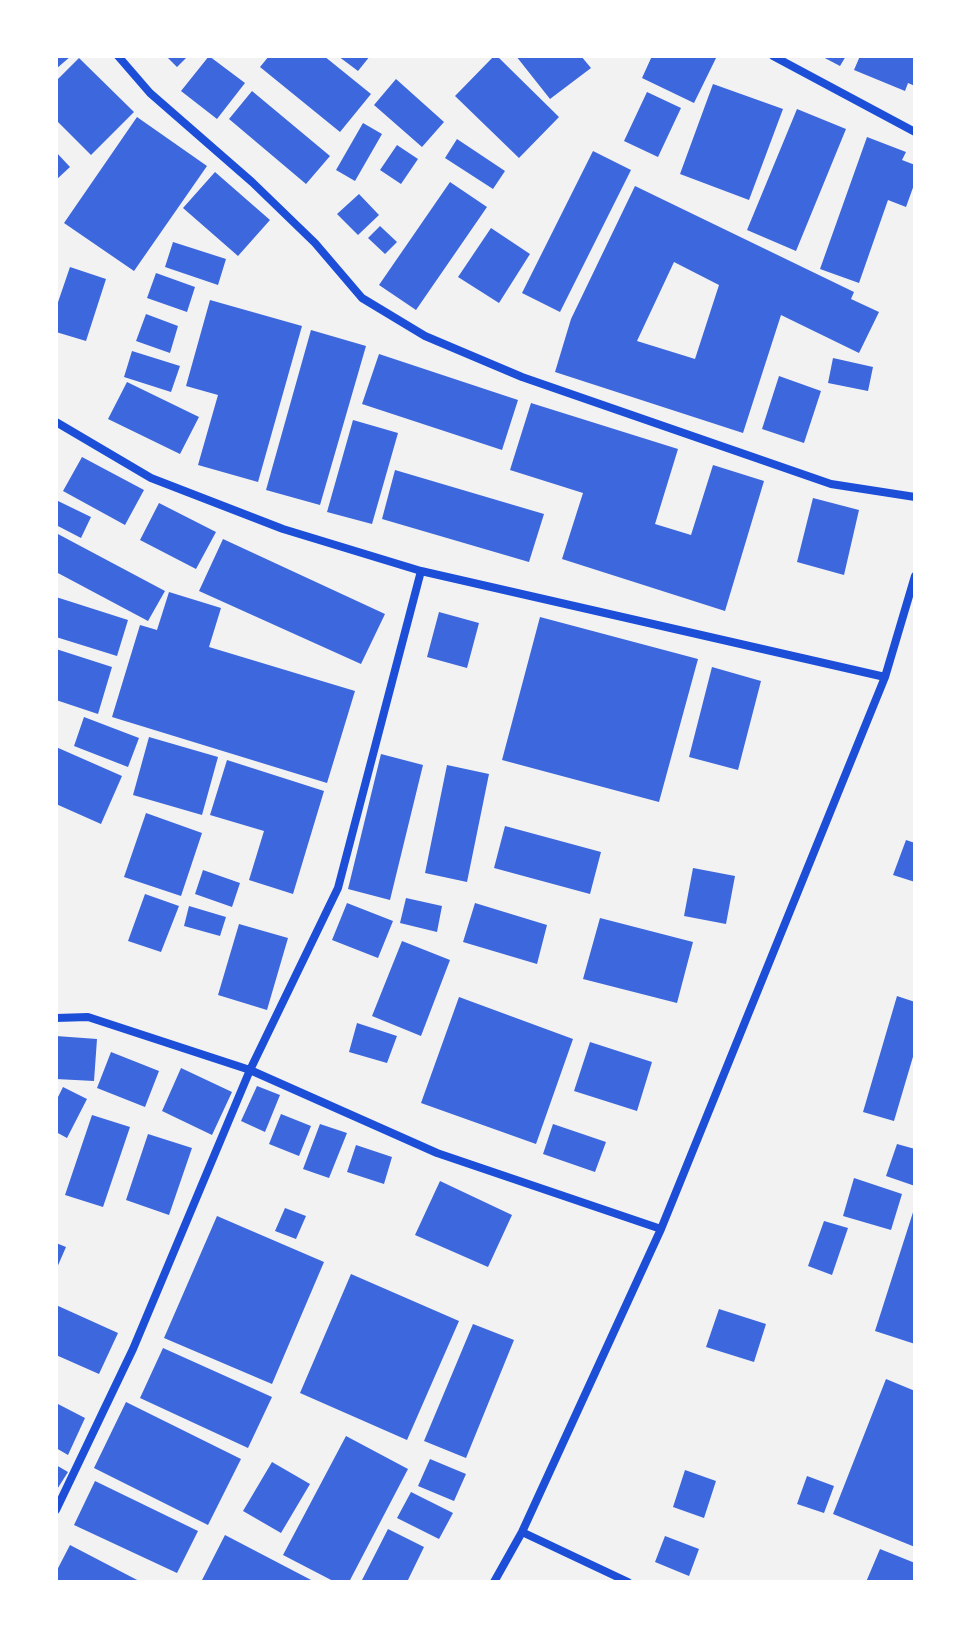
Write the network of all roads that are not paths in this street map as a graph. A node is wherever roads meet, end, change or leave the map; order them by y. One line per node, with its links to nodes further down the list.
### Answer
1 (118, 56): 5 (street)
2 (773, 56): 3 (street)
3 (915, 132)
4 (56, 422): 6 (street)
5 (915, 497)
6 (421, 571): 8 (street); 10 (street)
7 (915, 576): 8 (street)
8 (885, 677): 11 (street)
9 (56, 1018): 10 (street)
10 (250, 1070): 11 (street); 12 (street)
11 (661, 1229): 13 (street)
12 (56, 1510)
13 (522, 1532): 14 (street); 15 (street)
14 (494, 1582)
15 (628, 1582)

